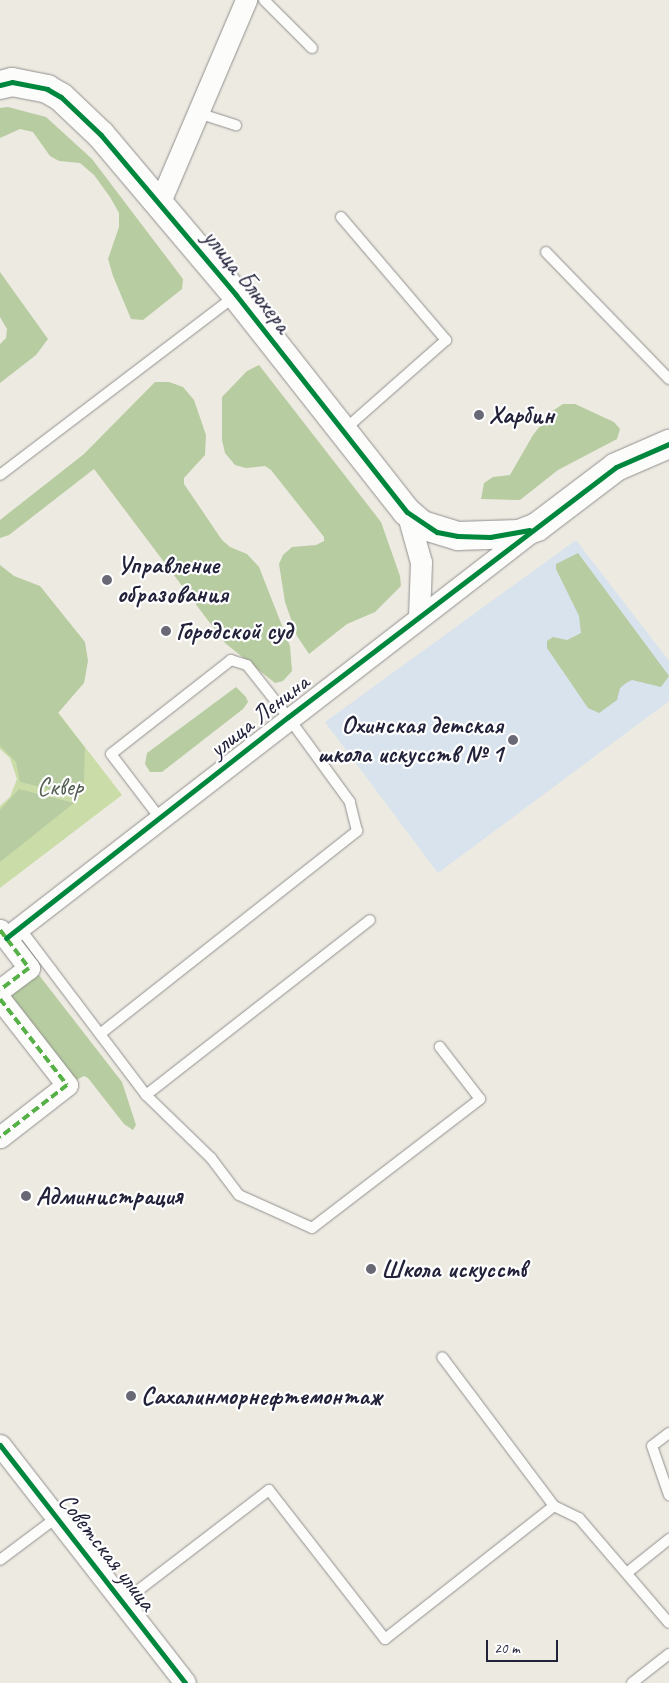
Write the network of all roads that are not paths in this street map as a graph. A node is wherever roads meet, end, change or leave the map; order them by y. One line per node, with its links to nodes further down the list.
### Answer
1 (246, 0): 5 (street)
2 (264, 0): 3 (lane)
3 (312, 48)
4 (0, 85): 7 (street, улица Блюхера)
5 (198, 113): 6 (lane); 7 (street)
6 (236, 125)
7 (159, 204): 10 (street, улица Блюхера)
8 (341, 217): 12 (lane)
9 (546, 252): 11 (lane)
10 (236, 295): 12 (street, улица Блюхера); 14 (lane)
11 (669, 379)
12 (343, 430): 15 (street, улица Блюхера)
13 (669, 444): 16 (street, улица Блюхера)
14 (0, 475)
15 (407, 512): 16 (street, улица Блюхера); 17 (street)
16 (537, 527): 17 (street, улица Ленина)
17 (419, 617): 18 (street, улица Ленина)
18 (288, 717): 19 (street, улица Ленина); 19 (lane); 24 (lane)
19 (159, 817): 21 (street, улица Ленина)
20 (370, 920): 26 (lane)
21 (8, 932): 22 (street); 24 (lane)
22 (0, 990)
23 (0, 999): 27 (street)
24 (100, 1034): 26 (lane)
25 (440, 1047): 26 (lane)
26 (146, 1095)
27 (0, 1137)
28 (442, 1357): 32 (lane)
29 (669, 1432): 31 (lane)
30 (0, 1445): 33 (street, Советская улица)
31 (669, 1494)
32 (554, 1506): 36 (lane); 37 (lane)
33 (56, 1518): 35 (lane); 37 (street, Советская улица)
34 (669, 1539): 36 (lane)
35 (0, 1560)
36 (628, 1572): 38 (lane)
37 (123, 1602): 40 (street, Советская улица)
38 (669, 1623)
39 (669, 1654): 41 (lane)
40 (185, 1683)
41 (632, 1683)

